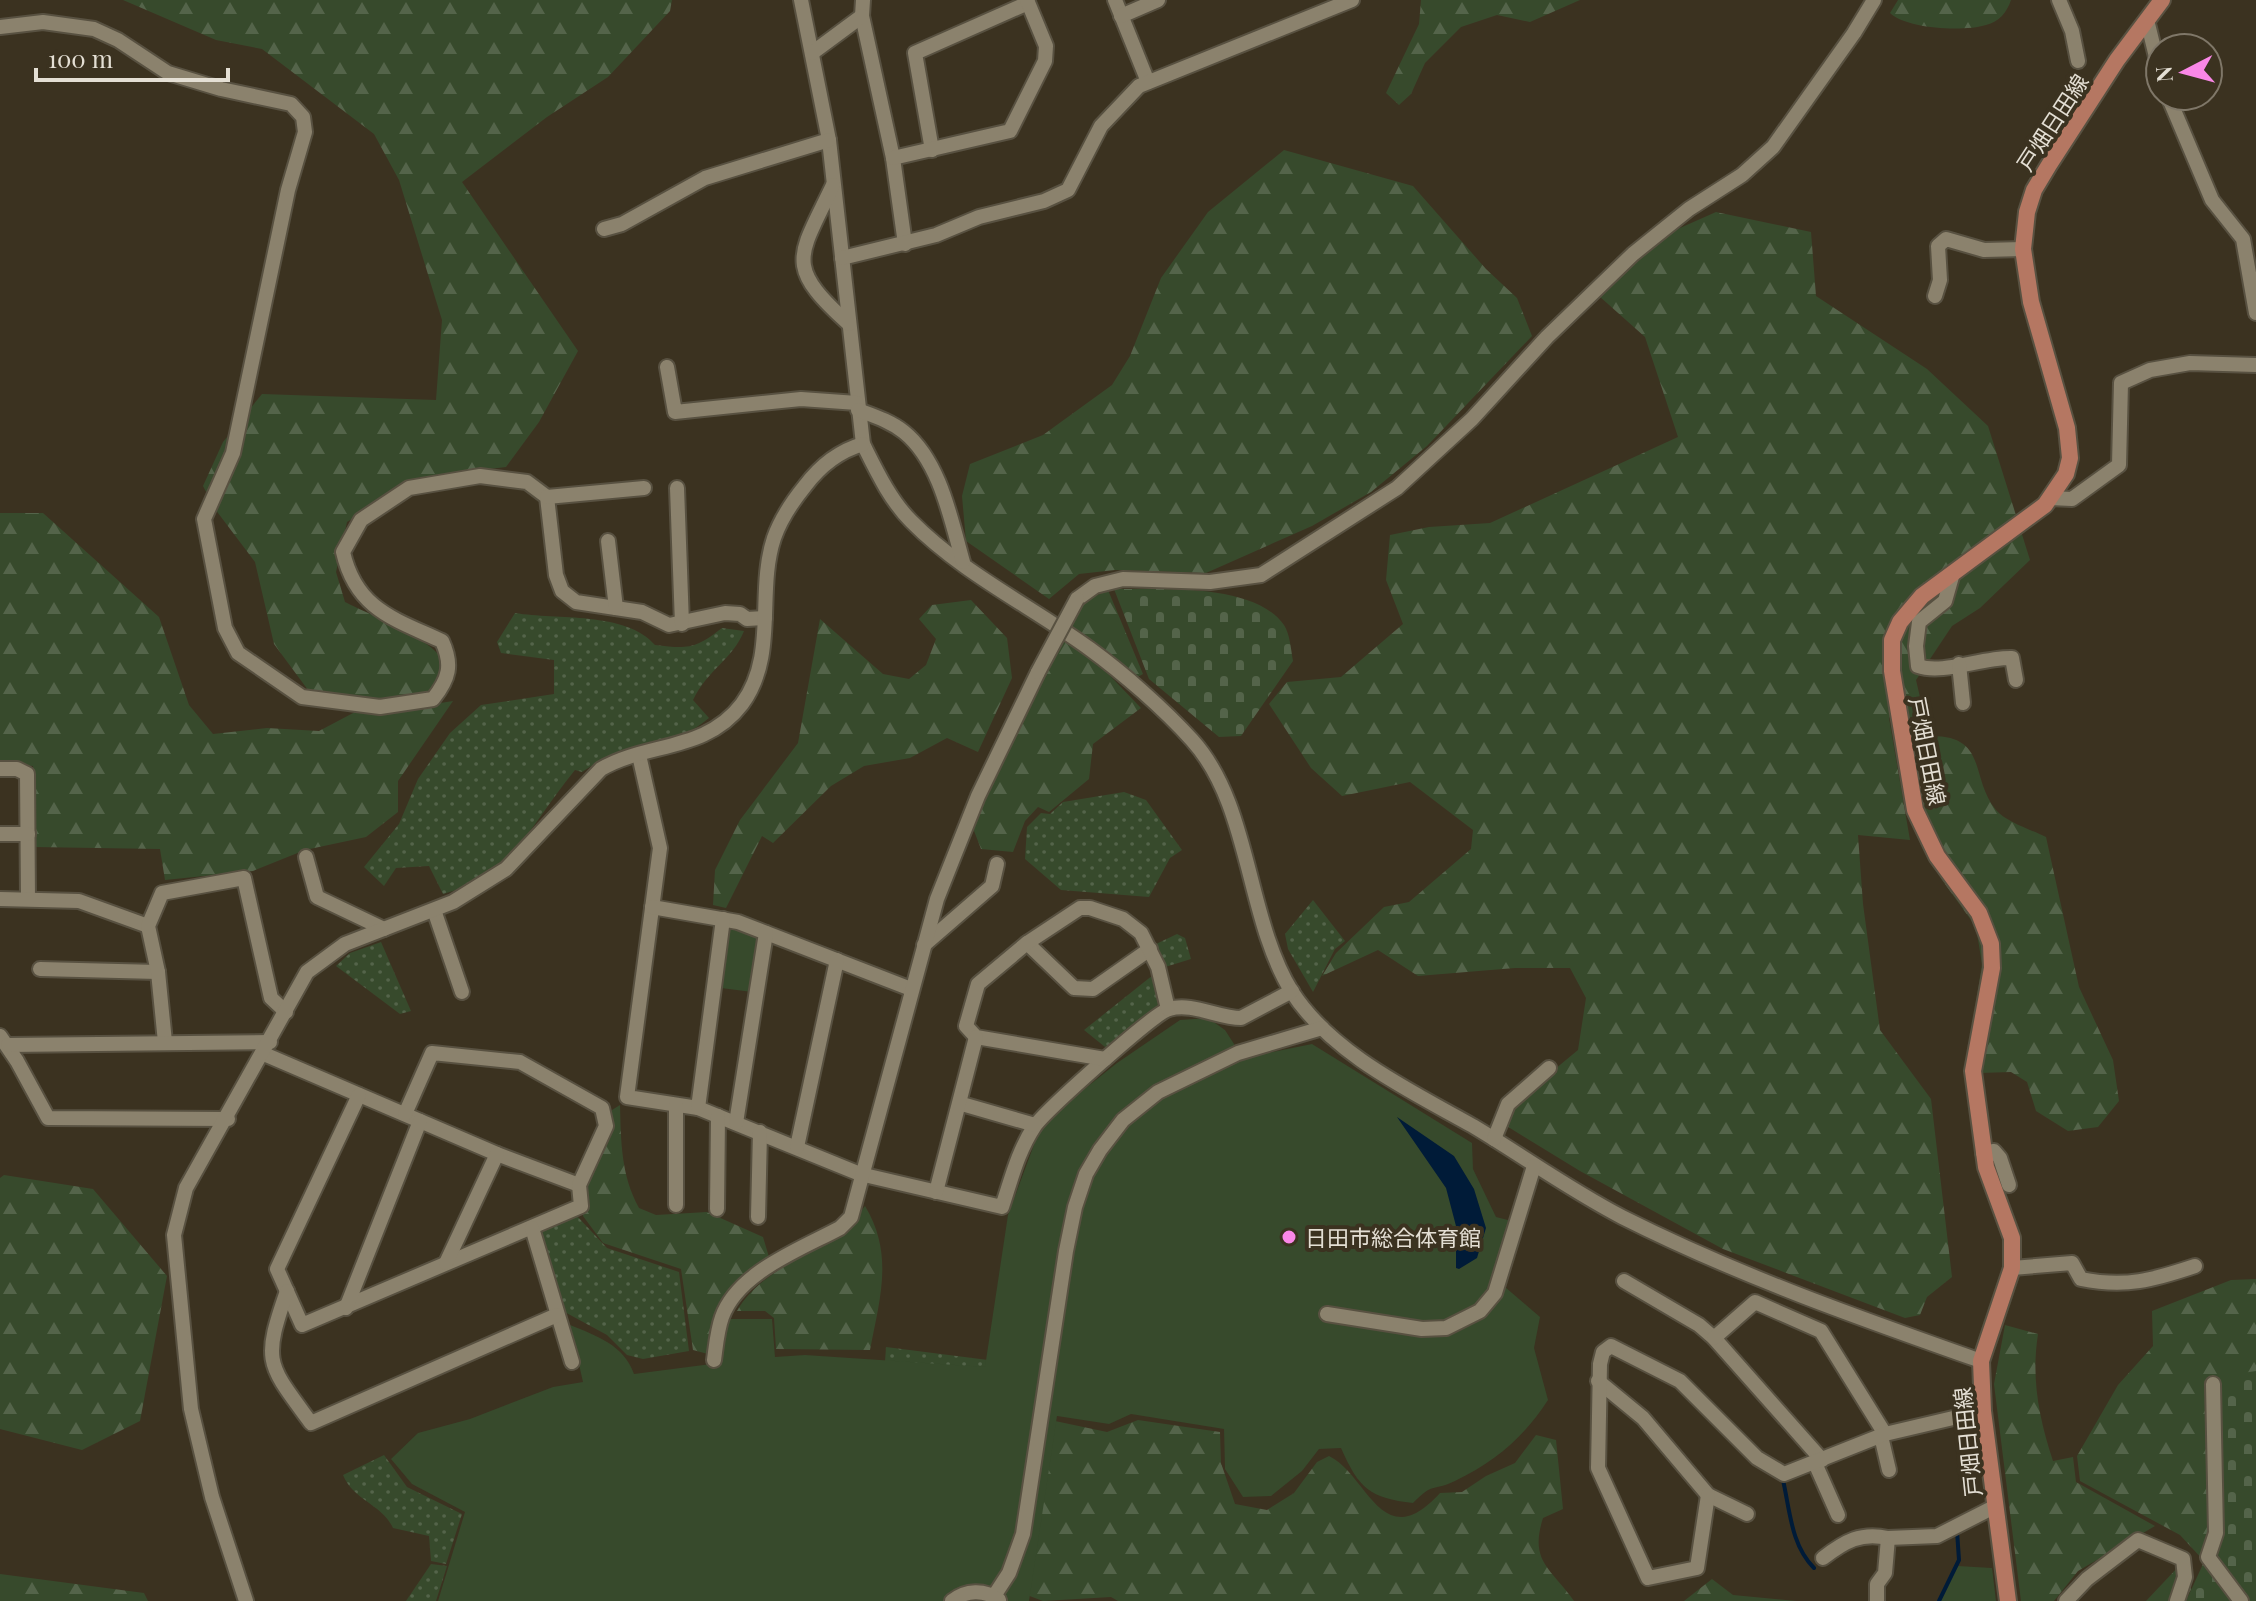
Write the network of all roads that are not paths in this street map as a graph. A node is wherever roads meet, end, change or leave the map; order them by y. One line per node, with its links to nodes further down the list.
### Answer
1 (801, 0): 15 (street)
2 (863, 0): 10 (street)
3 (1115, 0): 11 (street)
4 (1158, 0): 11 (street)
5 (1352, 0): 17 (street)
6 (1874, 0): 62 (street, bridge)
7 (2059, 0): 16 (street)
8 (2162, 0): 12 (main road, 戸畑日田線)
9 (1027, 1): 20 (street); 20 (street)
10 (862, 16): 15 (street); 21 (street)
11 (1121, 16): 17 (street)
12 (2147, 20): 14 (street); 25 (main road, 戸畑日田線)
13 (0, 27): 36 (street)
14 (2150, 32)
15 (812, 53): 19 (street)
16 (2078, 61)
17 (1148, 82): 24 (street)
18 (2175, 112): 28 (street)
19 (829, 140): 22 (street); 23 (street)
20 (932, 150): 21 (street)
21 (893, 158): 24 (street)
22 (834, 184): 26 (street); 29 (street)
23 (604, 229)
24 (905, 244): 26 (street)
25 (2023, 249): 27 (street); 37 (main road, 戸畑日田線)
26 (842, 258): 29 (street)
27 (1935, 296)
28 (2256, 313)
29 (849, 324): 32 (street)
30 (2256, 365): 37 (street)
31 (667, 367): 32 (street)
32 (858, 407): 33 (street); 39 (street)
33 (863, 444): 39 (street); 42 (street)
34 (644, 488): 36 (street)
35 (677, 488): 43 (street)
36 (547, 497): 41 (street)
37 (2050, 498): 40 (main road, 戸畑日田線)
38 (608, 541): 41 (street)
39 (963, 562): 68 (street)
40 (1953, 573): 44 (street); 92 (main road, 戸畑日田線)
41 (616, 608): 43 (street)
42 (765, 618): 43 (street); 47 (street)
43 (682, 624)
44 (1959, 664): 45 (street); 46 (street)
45 (2016, 680)
46 (1963, 703)
47 (639, 755): 55 (street); 56 (street)
48 (0, 769): 50 (street)
49 (0, 834): 50 (street)
50 (28, 834): 54 (street)
51 (306, 857): 59 (street)
52 (997, 864): 62 (street)
53 (0, 899): 54 (street)
54 (28, 899): 58 (street)
55 (652, 907): 57 (street); 81 (street)
56 (434, 910): 59 (street); 69 (street)
57 (723, 919): 60 (street); 82 (street)
58 (148, 926): 66 (street); 71 (street)
59 (384, 929): 71 (street)
60 (766, 933): 64 (street); 87 (street)
61 (1027, 943): 63 (street); 63 (street); 73 (street)
62 (923, 945): 67 (street)
63 (1150, 949): 70 (street)
64 (837, 960): 67 (street); 91 (street)
65 (40, 969): 66 (street)
66 (158, 972): 75 (street)
67 (911, 989): 95 (street)
68 (1292, 991): 70 (street); 72 (street)
69 (462, 992)
70 (1168, 1009): 77 (street)
71 (286, 1012): 76 (street)
72 (1322, 1028): 90 (street); 127 (street)
73 (976, 1037): 77 (street); 80 (street)
74 (4, 1041): 75 (street); 85 (street)
75 (165, 1042): 76 (street)
76 (267, 1048): 79 (street); 85 (street)
77 (1105, 1059): 88 (street)
78 (1549, 1068): 90 (street)
79 (359, 1095): 83 (street); 107 (street)
80 (962, 1104): 88 (street); 98 (street)
81 (676, 1105): 82 (street); 99 (street)
82 (698, 1108): 84 (street)
83 (405, 1114): 86 (street); 96 (street)
84 (718, 1116): 87 (street); 100 (street)
85 (228, 1119): 128 (street)
86 (420, 1121): 93 (street); 108 (street)
87 (736, 1123): 89 (street)
88 (1035, 1125): 98 (street)
89 (760, 1132): 91 (street); 101 (street)
90 (1494, 1139): 94 (street)
91 (797, 1147): 95 (street)
92 (1983, 1153): 97 (street); 105 (main road, 戸畑日田線)
93 (497, 1154): 96 (street); 103 (street)
94 (1534, 1166): 109 (street); 113 (street)
95 (860, 1174): 98 (street); 112 (street)
96 (579, 1185): 102 (street)
97 (2009, 1185)
98 (936, 1192)
99 (676, 1205)
100 (717, 1209)
101 (758, 1217)
102 (532, 1228): 103 (street); 110 (street)
103 (446, 1263): 108 (street)
104 (2195, 1266): 105 (street)
105 (2012, 1268): 113 (main road, 戸畑日田線)
106 (1624, 1281): 111 (street)
107 (287, 1291): 108 (street); 110 (street)
108 (346, 1308)
109 (1327, 1314)
110 (557, 1315): 114 (street)
111 (1714, 1338): 118 (street); 119 (street)
112 (714, 1360)
113 (1981, 1361): 117 (main road, 戸畑日田線)
114 (572, 1362)
115 (1598, 1381): 119 (street); 121 (street); 121 (street)
116 (2213, 1384): 134 (street)
117 (1983, 1411): 118 (street); 122 (main road, 戸畑日田線)
118 (1883, 1435): 119 (street); 120 (street)
119 (1819, 1461): 124 (street)
120 (1889, 1470)
121 (1708, 1495): 123 (street)
122 (1996, 1506): 125 (street); 131 (main road, 戸畑日田線)
123 (1747, 1514)
124 (1838, 1515)
125 (1888, 1538): 126 (street); 130 (street)
126 (1823, 1558)
127 (997, 1599): 129 (street)
128 (246, 1601)
129 (952, 1601)
130 (1877, 1601)
131 (2008, 1601)
132 (2066, 1601): 133 (street)
133 (2177, 1601)
134 (2241, 1601)

